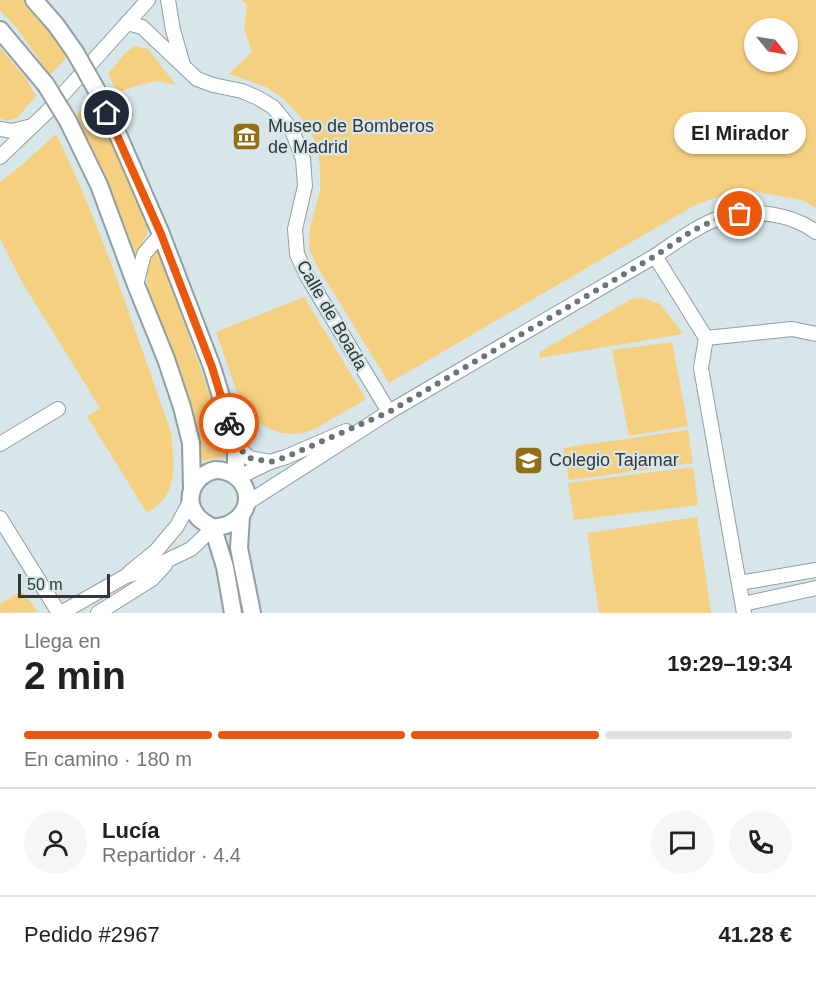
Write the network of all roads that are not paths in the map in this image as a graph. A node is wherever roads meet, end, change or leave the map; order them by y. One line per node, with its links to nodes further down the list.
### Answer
1 (34, 0): 11 (street, bridge)
2 (148, 0): 4 (street)
3 (168, 0): 6 (street)
4 (127, 23): 6 (street, Calle de Boada); 7 (street)
5 (0, 30): 13 (street, bridge)
6 (183, 67): 17 (street, Calle de Boada)
7 (34, 126): 8 (street); 9 (street)
8 (0, 129)
9 (2, 151)
10 (816, 232): 12 (street)
11 (161, 234): 13 (street); 19 (street)
12 (655, 256): 15 (street); 17 (street)
13 (136, 285): 22 (street)
14 (816, 334): 15 (street)
15 (706, 338): 29 (street)
16 (58, 409): 18 (street)
17 (389, 412): 20 (street); 23 (street)
18 (0, 444)
19 (236, 445): 20 (street); 21 (street)
20 (270, 462): 21 (street)
21 (238, 476): 22 (street); 23 (street)
22 (192, 494): 25 (street); 28 (street)
23 (244, 509): 25 (street); 35 (street)
24 (0, 518): 32 (street)
25 (213, 528): 26 (street); 34 (street)
26 (170, 559): 28 (street); 33 (street)
27 (816, 570): 29 (street)
28 (126, 576): 32 (street)
29 (739, 583): 31 (street)
30 (816, 588): 31 (street)
31 (744, 609)
32 (60, 613)
33 (98, 613)
34 (234, 613)
35 (252, 613)

